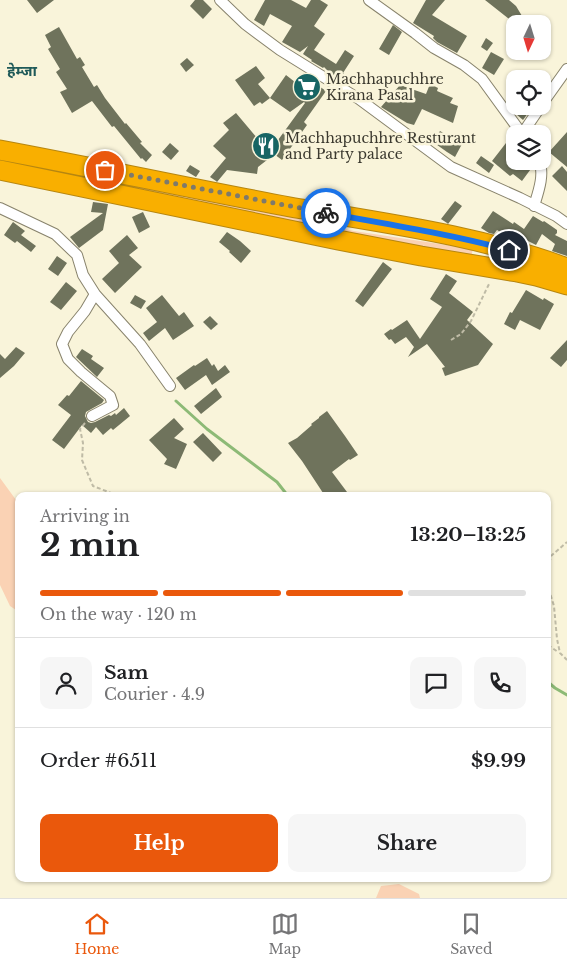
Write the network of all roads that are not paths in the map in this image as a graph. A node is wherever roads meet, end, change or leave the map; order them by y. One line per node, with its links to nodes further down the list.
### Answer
1 (220, 0): 9 (street)
2 (368, 0): 5 (street)
3 (567, 69): 4 (street)
4 (551, 91)
5 (515, 125)
6 (0, 150): 12 (highway)
7 (0, 170): 13 (highway)
8 (540, 170): 9 (street)
9 (534, 206): 11 (street)
10 (0, 208): 14 (street)
11 (567, 224)
12 (567, 268)
13 (567, 285)
14 (95, 294): 15 (street); 16 (street)
15 (170, 386)
16 (92, 416)

